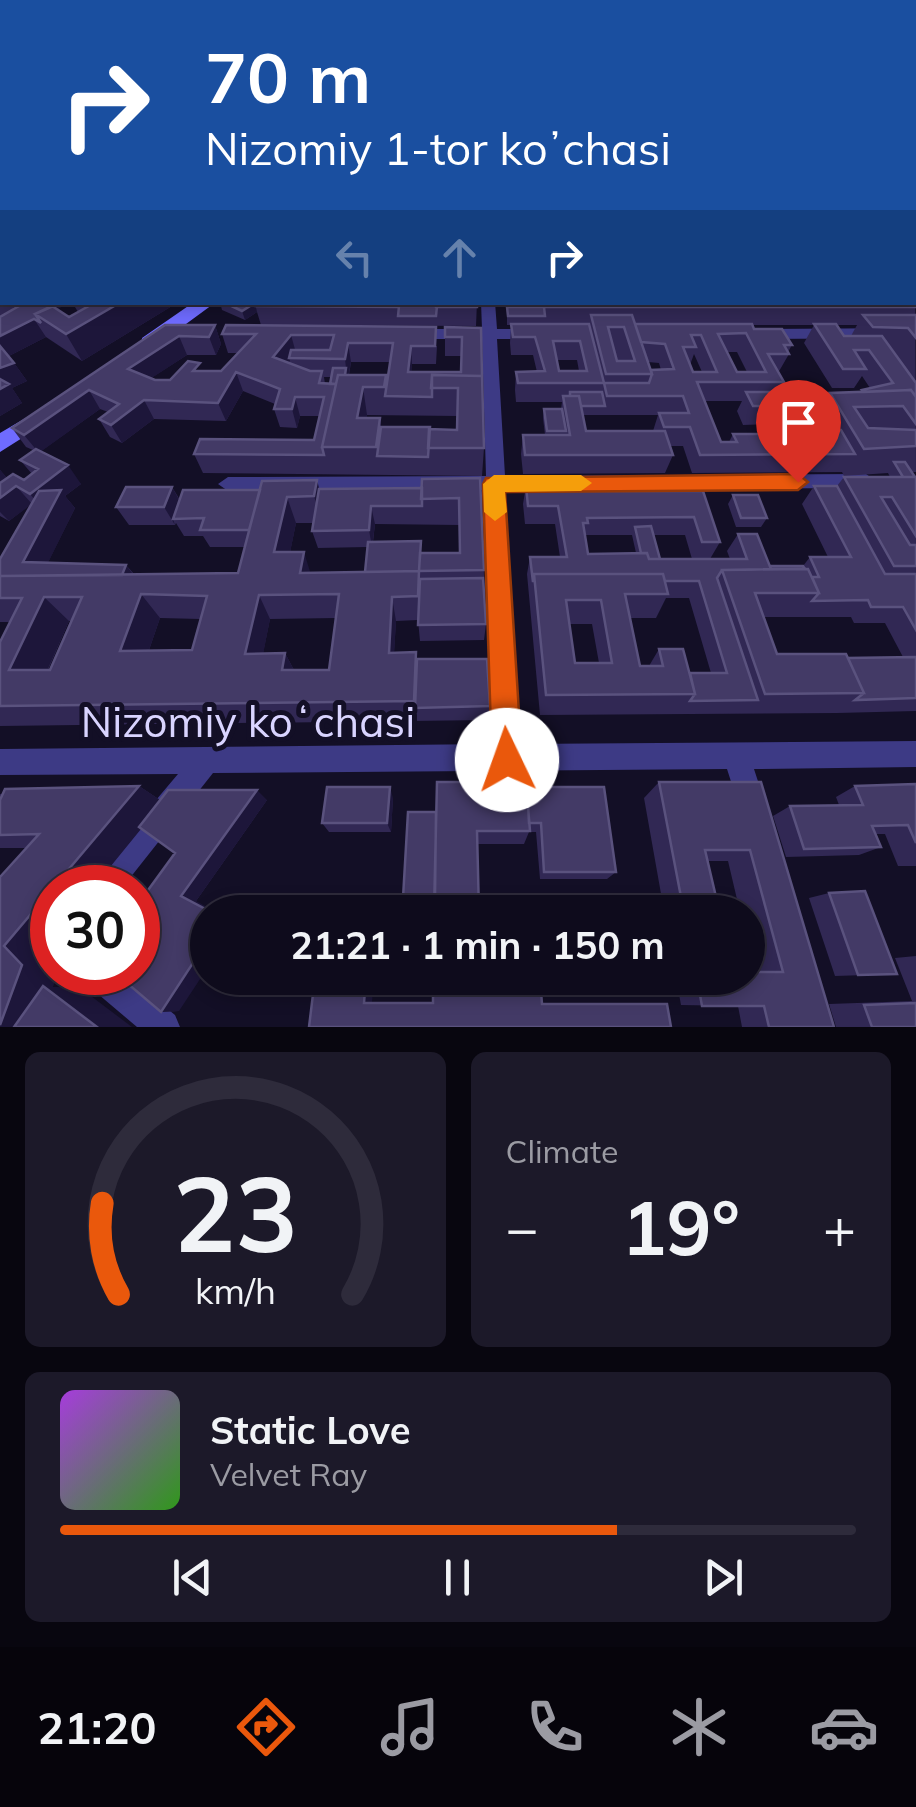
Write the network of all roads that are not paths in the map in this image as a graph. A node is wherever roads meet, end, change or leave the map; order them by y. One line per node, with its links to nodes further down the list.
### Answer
1 (203, 305): 4 (main road)
2 (488, 305): 7 (street)
3 (916, 333): 9 (street)
4 (161, 334): 5 (street); 10 (main road)
5 (200, 334)
6 (393, 334): 7 (street)
7 (490, 334): 8 (street); 15 (street)
8 (548, 334)
9 (742, 334)
10 (129, 356)
11 (64, 400): 12 (main road)
12 (0, 444)
13 (874, 481): 15 (street)
14 (228, 484): 15 (street)
15 (494, 484): 18 (street)
16 (916, 754): 17 (street, Nizomiy koʻchasi)
17 (737, 758): 18 (street, Nizomiy koʻchasi); 21 (street)
18 (507, 760): 19 (street, Nizomiy koʻchasi)
19 (206, 761): 20 (street, Nizomiy koʻchasi); 22 (street)
20 (0, 762)
21 (760, 830)
22 (121, 865)
23 (124, 995): 24 (street)
24 (163, 1027)

